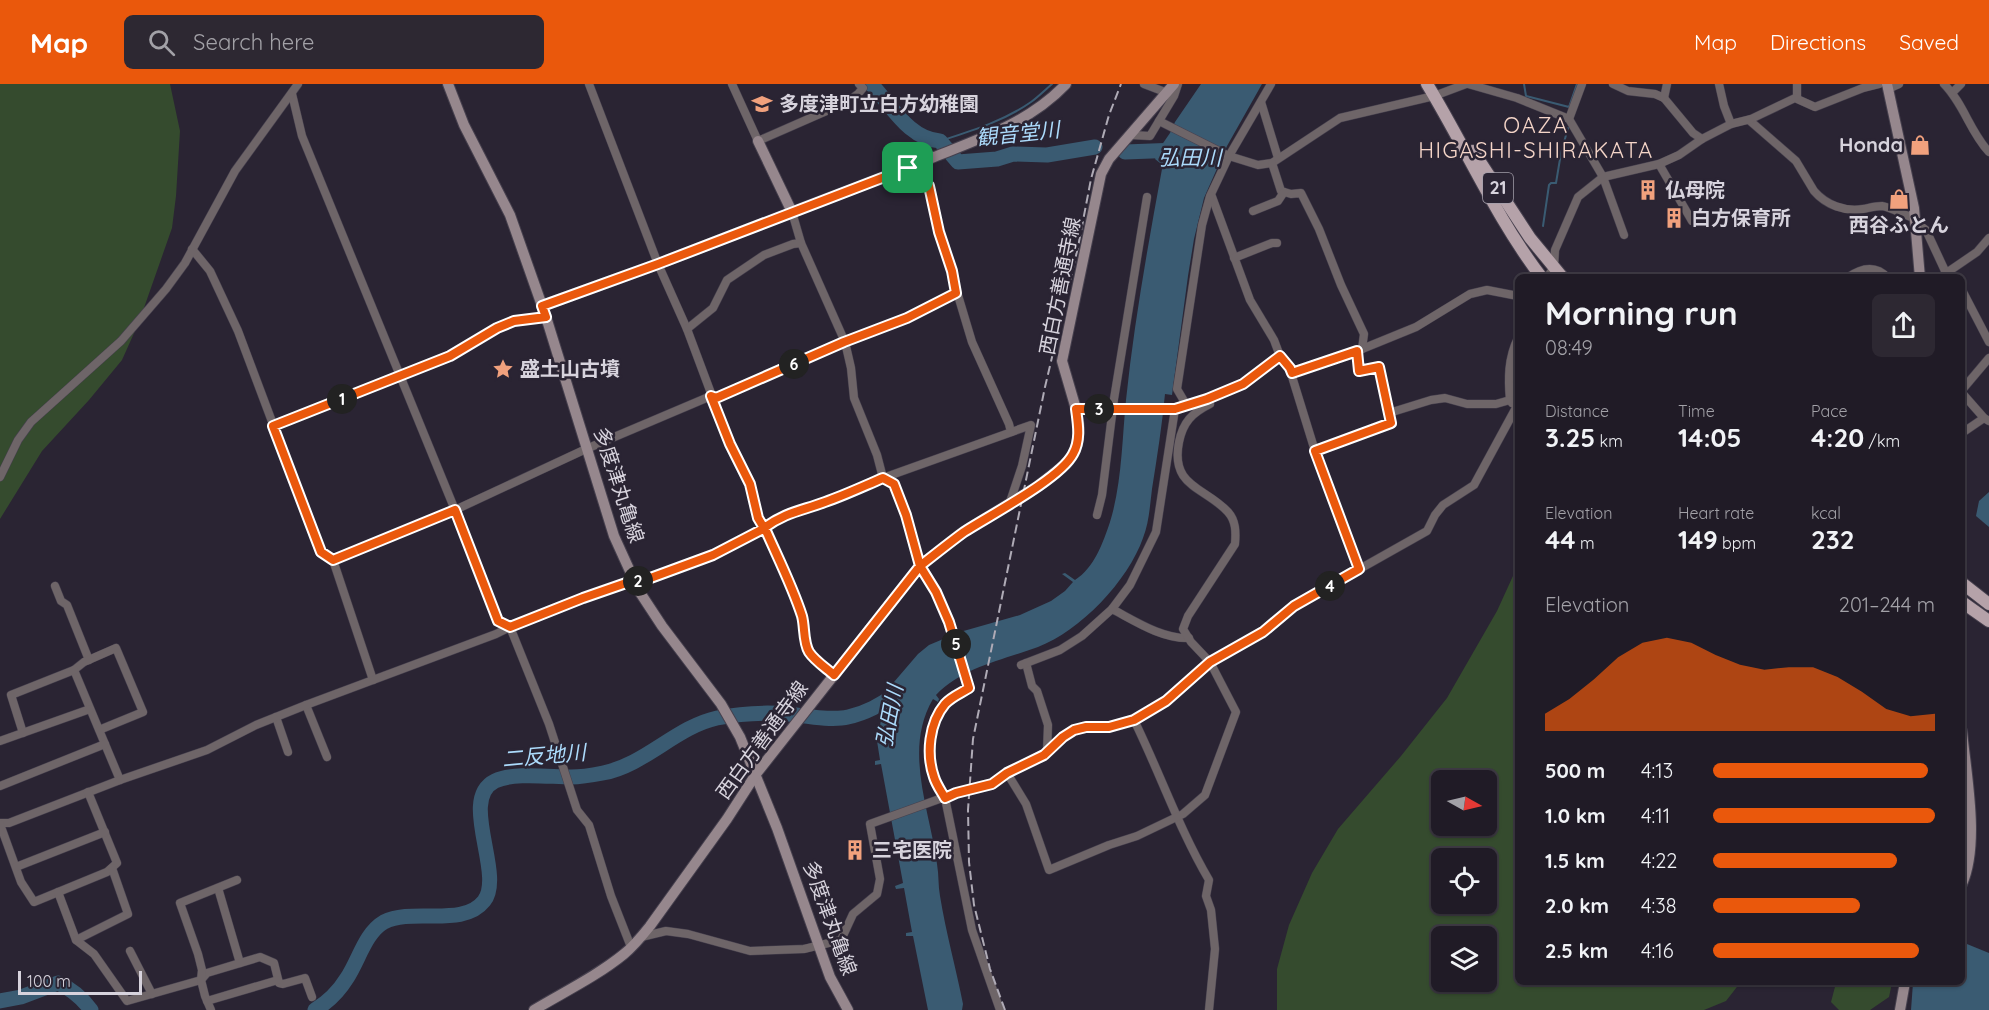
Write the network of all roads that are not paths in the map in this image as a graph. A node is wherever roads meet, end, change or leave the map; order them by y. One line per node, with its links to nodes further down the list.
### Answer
1 (298, 84): 22 (street)
2 (448, 84): 63 (main road, 多度津丸亀線)
3 (589, 84): 53 (street)
4 (732, 84): 33 (street)
5 (860, 84): 33 (street)
6 (1066, 84): 38 (main road)
7 (1144, 84): 20 (street)
8 (1271, 84): 26 (street)
9 (1427, 84): 23 (main road, 21)
10 (1582, 84): 27 (street)
11 (1613, 84): 24 (street)
12 (1667, 84): 24 (street)
13 (1719, 84): 30 (street)
14 (1797, 84): 25 (street)
15 (1899, 84): 19 (street)
16 (1944, 84): 21 (street)
17 (1961, 84): 21 (street)
18 (1463, 85): 23 (street); 27 (street)
19 (1885, 86): 25 (street); 45 (main road)
20 (1173, 87): 29 (street); 31 (main road, 西白方善通寺線)
21 (1952, 93): 34 (street)
22 (292, 94): 51 (street); 73 (street)
23 (1434, 96): 36 (street); 54 (main road, 21); 55 (main road, 21)
24 (1664, 98): 32 (street)
25 (1797, 98): 28 (street)
26 (1261, 102): 35 (street); 36 (street)
27 (1569, 119): 39 (street)
28 (1749, 120): 30 (street); 45 (street)
29 (1159, 121): 31 (street); 35 (street)
30 (1731, 124): 32 (street)
31 (1131, 135): 81 (main road, 西白方善通寺線)
32 (1702, 139): 37 (street)
33 (758, 141): 44 (main road)
34 (1989, 152)
35 (1229, 156): 36 (street); 41 (street)
36 (1275, 161): 40 (street)
37 (1659, 164): 39 (street); 46 (street)
38 (908, 168): 44 (main road); 60 (street)
39 (1603, 177): 47 (street); 54 (street)
40 (1284, 192): 43 (street); 69 (street)
41 (1210, 194): 52 (street); 79 (street)
42 (1147, 197): 80 (street)
43 (1253, 211)
44 (792, 212): 49 (street); 53 (main road)
45 (1914, 219): 58 (main road); 59 (street)
46 (1692, 221)
47 (1624, 235)
48 (1989, 238): 59 (street)
49 (801, 243): 65 (street); 66 (street)
50 (1277, 243): 52 (street)
51 (192, 249): 85 (street); 90 (street)
52 (1234, 258): 70 (street)
53 (658, 264): 63 (main road); 65 (street)
54 (1551, 272)
55 (1539, 274)
56 (1853, 274): 57 (street)
57 (1884, 274)
58 (1920, 274)
59 (1948, 274)
60 (956, 293): 66 (street); 87 (street)
61 (1515, 295): 69 (street)
62 (1965, 296): 67 (street)
63 (542, 306): 64 (main road, 多度津丸亀線)
64 (546, 317): 73 (street); 88 (main road, 多度津丸亀線)
65 (687, 329): 76 (street)
66 (844, 342): 76 (street); 91 (street)
67 (1989, 342)
68 (1515, 344): 78 (street)
69 (1359, 350): 72 (street); 83 (street)
70 (1280, 356): 72 (street); 77 (street)
71 (1989, 358): 74 (street)
72 (1290, 368): 89 (street)
73 (399, 377): 85 (street); 93 (street)
74 (1965, 387)
75 (1965, 395): 84 (street)
76 (711, 396): 88 (street); 95 (street)
77 (1207, 399): 79 (street); 107 (street)
78 (1514, 404): 83 (street); 98 (street)
79 (1187, 406): 82 (street)
80 (1116, 408): 81 (street); 82 (street); 94 (street)
81 (1076, 409): 92 (main road, 西白方善通寺線)
82 (1175, 409): 104 (street)
83 (1389, 413): 89 (street)
84 (1986, 420): 86 (street)
85 (273, 426): 96 (street)
86 (1965, 431)
87 (1011, 432): 91 (street); 92 (street)
88 (586, 449): 93 (street); 99 (main road, 多度津丸亀線)
89 (1315, 451): 98 (street)
90 (0, 477)
91 (883, 478): 95 (street); 97 (street)
92 (1010, 502): 97 (main road, 西白方善通寺線)
93 (455, 510): 96 (street); 106 (street)
94 (1097, 515)
95 (764, 528): 99 (street); 111 (street)
96 (333, 560): 112 (street)
97 (920, 566): 111 (main road, 西白方善通寺線); 129 (street)
98 (1359, 569): 109 (street)
99 (635, 582): 106 (street); 125 (main road, 多度津丸亀線)
100 (1965, 585): 103 (main road)
101 (55, 586): 108 (street)
102 (1965, 604): 105 (main road)
103 (1989, 604)
104 (1112, 609): 107 (street); 122 (street)
105 (1989, 621)
106 (510, 627): 112 (street); 144 (street)
107 (1189, 638): 109 (street)
108 (89, 660): 110 (street); 117 (street)
109 (1210, 662): 116 (street); 131 (street)
110 (74, 670): 114 (street); 118 (street)
111 (834, 675): 125 (main road, 西白方善通寺線)
112 (373, 680): 113 (street)
113 (306, 705): 115 (street); 123 (street)
114 (90, 709): 117 (street); 118 (street)
115 (276, 717): 121 (street); 126 (street)
116 (1134, 720): 122 (street); 131 (street)
117 (99, 730): 120 (street)
118 (23, 733): 119 (street)
119 (0, 741)
120 (105, 744): 126 (street); 127 (street)
121 (288, 752)
122 (1047, 752): 124 (street)
123 (327, 757)
124 (1007, 773): 129 (street); 131 (street)
125 (756, 774): 141 (main road, 西白方善通寺線); 143 (main road, 多度津丸亀線)
126 (120, 780): 128 (street)
127 (0, 786)
128 (88, 792): 132 (street); 133 (street)
129 (945, 798): 143 (street); 156 (street)
130 (1965, 811): 134 (main road)
131 (1177, 817): 157 (street)
132 (0, 824): 135 (street)
133 (105, 832): 135 (street); 136 (street)
134 (1966, 838): 137 (main road)
135 (16, 867): 140 (street)
136 (112, 868): 140 (street); 142 (street)
137 (1965, 873)
138 (237, 880): 139 (street)
139 (218, 888): 146 (street); 147 (street)
140 (58, 892): 142 (street)
141 (641, 937): 143 (street); 144 (main road, 西白方善通寺線)
142 (76, 939): 150 (street)
143 (820, 945): 155 (main road, 多度津丸亀線)
144 (631, 947): 154 (main road, 西白方善通寺線)
145 (130, 951): 150 (street)
146 (240, 963): 147 (street); 148 (street)
147 (201, 980): 150 (street); 152 (street)
148 (278, 980): 151 (street); 152 (street)
149 (1904, 985): 158 (main road)
150 (152, 994)
151 (312, 997)
152 (207, 1001): 153 (street)
153 (211, 1010)
154 (534, 1010)
155 (848, 1010)
156 (1000, 1010)
157 (1209, 1010)
158 (1900, 1010)

